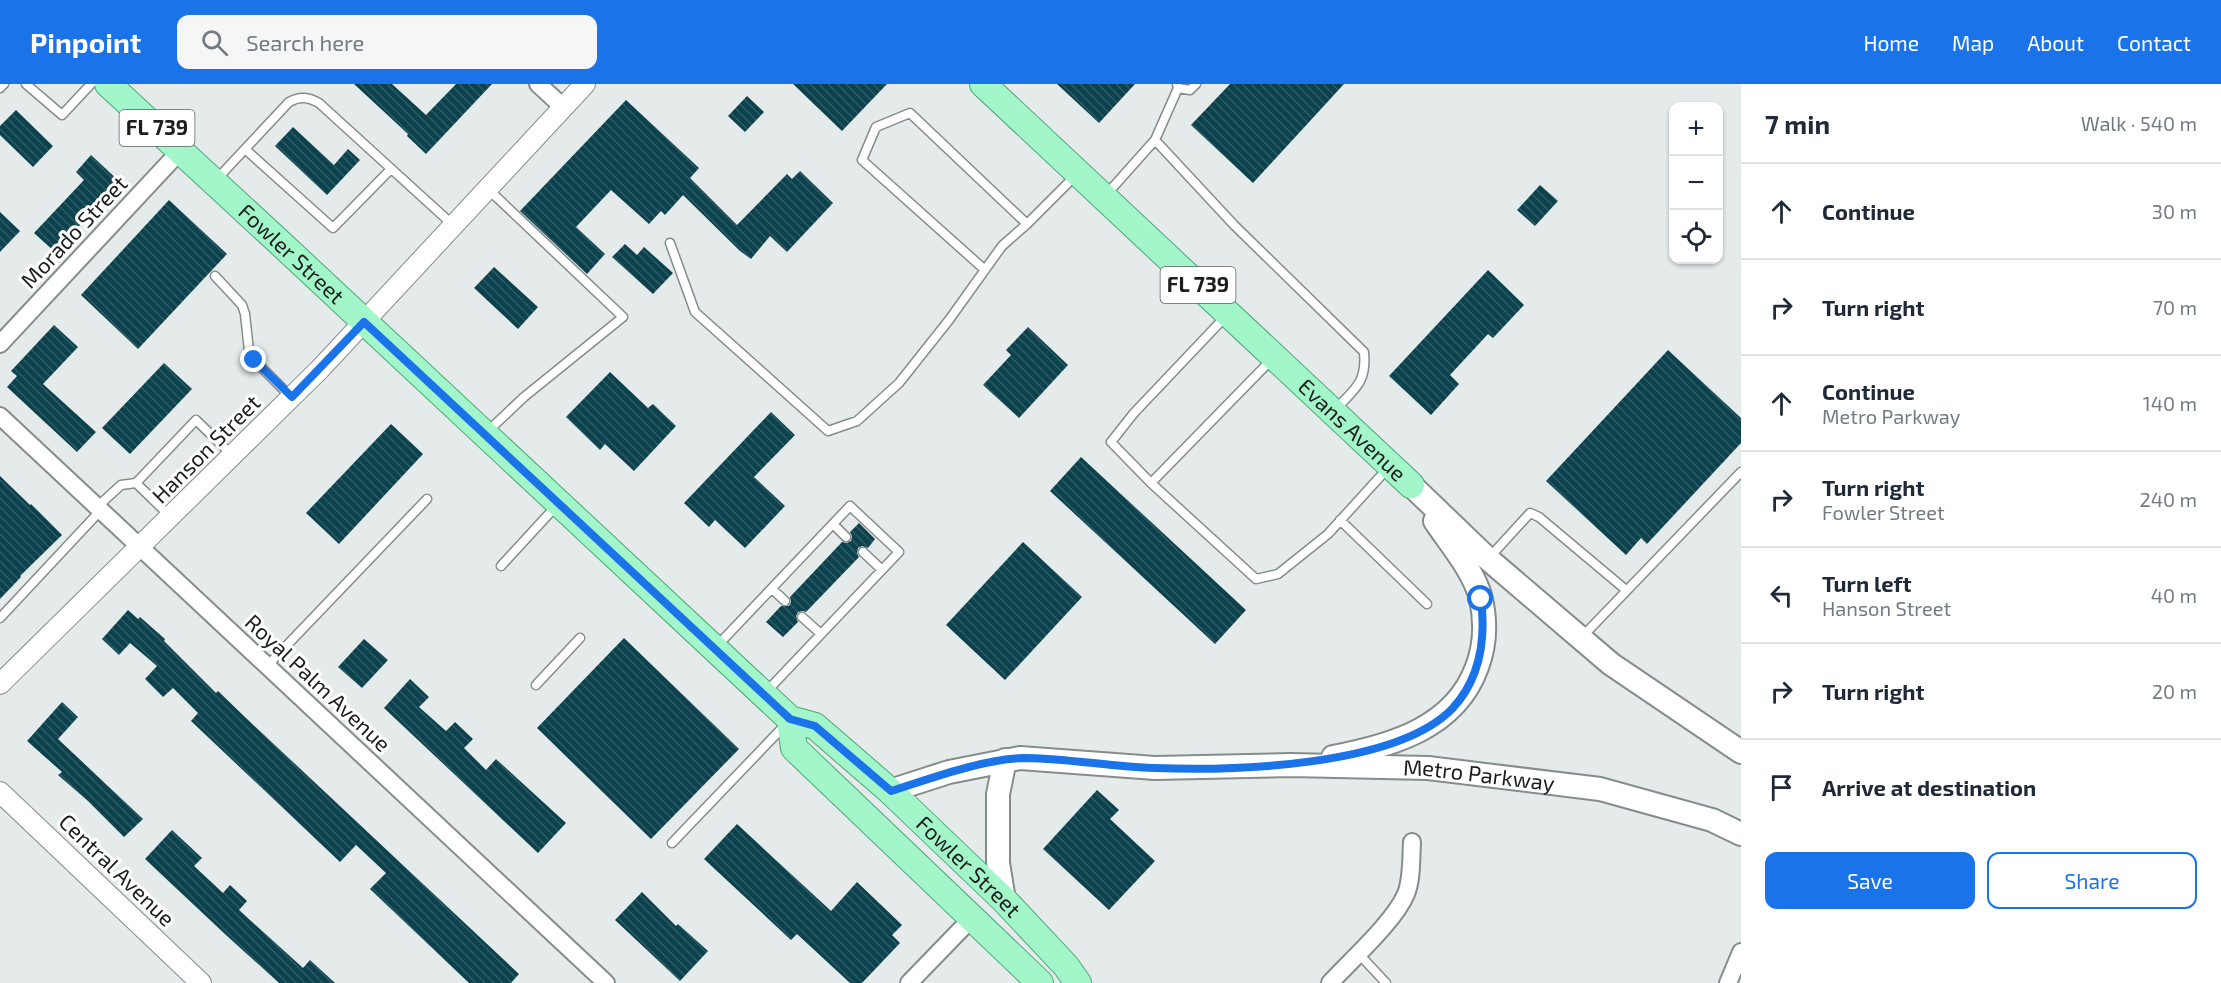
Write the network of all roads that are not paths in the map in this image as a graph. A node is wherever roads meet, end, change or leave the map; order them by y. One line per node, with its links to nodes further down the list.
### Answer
1 (4, 84): 10 (lane)
2 (26, 84): 3 (lane)
3 (91, 84)
4 (108, 84): 14 (main road, Fowler Street / FL 739)
5 (538, 84): 11 (street)
6 (585, 84): 11 (street, Hanson Street)
7 (983, 84): 16 (main road, Evans Avenue / FL 739)
8 (1196, 84): 9 (lane)
9 (1177, 86): 12 (lane)
10 (0, 88)
11 (563, 107): 18 (street, Hanson Street)
12 (1155, 140): 19 (lane); 30 (lane)
13 (245, 149): 15 (lane); 15 (lane); 17 (lane)
14 (180, 150): 17 (main road, Fowler Street / FL 739); 27 (street, Morado Street)
15 (391, 169): 21 (lane)
16 (1078, 173): 19 (main road, Evans Avenue / FL 739); 20 (lane)
17 (214, 182): 26 (main road, Fowler Street / FL 739)
18 (488, 189): 21 (street, Hanson Street); 32 (lane)
19 (1104, 197): 25 (main road, Evans Avenue / FL 739)
20 (1027, 224): 23 (lane); 23 (lane)
21 (453, 226): 26 (street, Hanson Street)
22 (670, 243): 23 (lane)
23 (984, 270)
24 (215, 276): 29 (lane)
25 (1229, 314): 28 (main road, Evans Avenue / FL 739); 37 (lane)
26 (364, 322): 29 (street, Hanson Street); 32 (main road, Fowler Street / FL 739)
27 (0, 344)
28 (1274, 357): 30 (main road, Evans Avenue / FL 739); 37 (lane)
29 (292, 397): 33 (street, Hanson Street)
30 (1332, 412): 34 (main road, Evans Avenue / FL 739)
31 (0, 416): 41 (street, Royal Palm Avenue)
32 (484, 435): 40 (main road, Fowler Street / FL 739)
33 (233, 456): 36 (lane); 42 (street, Hanson Street)
34 (1390, 465): 38 (main road, Evans Avenue / FL 739); 43 (lane)
35 (1741, 472): 52 (lane)
36 (136, 483): 41 (lane); 42 (lane)
37 (1152, 483): 43 (lane)
38 (1412, 485): 48 (main road, Evans Avenue / FL 739); 68 (main road)
39 (428, 499): 61 (lane)
40 (558, 504): 49 (lane); 60 (main road, Fowler Street / FL 739)
41 (99, 509): 46 (street, Royal Palm Avenue); 56 (lane)
42 (172, 517): 46 (street, Hanson Street)
43 (1340, 520): 54 (lane)
44 (833, 524): 45 (lane); 50 (lane); 51 (lane)
45 (846, 537)
46 (140, 547): 61 (street, Royal Palm Avenue); 62 (street, Hanson Street)
47 (863, 552): 50 (lane)
48 (1488, 559): 52 (lane); 59 (main road, Evans Avenue / FL 739)
49 (501, 566)
50 (882, 570): 57 (lane)
51 (772, 589): 53 (lane); 60 (lane)
52 (1626, 590): 59 (lane)
53 (785, 602)
54 (1427, 604)
55 (802, 617): 57 (lane)
56 (0, 618)
57 (821, 634): 64 (lane)
58 (580, 638): 63 (lane)
59 (1581, 639): 66 (main road, Evans Avenue / FL 739)
60 (714, 649): 64 (main road, Fowler Street / FL 739)
61 (267, 666): 80 (street, Royal Palm Avenue)
62 (0, 684)
63 (536, 685)
64 (764, 695): 65 (main road, Fowler Street / FL 739)
65 (790, 719): 69 (main road, Fowler Street); 70 (main road, Fowler Street); 74 (lane)
66 (1741, 752)
67 (1005, 760): 68 (main road, Metro Parkway); 70 (main road, Metro Parkway); 75 (main road)
68 (1291, 765): 72 (main road, Metro Parkway)
69 (829, 782): 70 (main road); 76 (main road, Fowler Street)
70 (891, 791): 75 (main road, Fowler Street)
71 (0, 792): 79 (street, Central Avenue)
72 (1741, 834)
73 (1412, 842): 77 (street)
74 (672, 843)
75 (1004, 900): 84 (main road, Fowler Street)
76 (971, 919): 81 (street); 82 (main road, Fowler Street); 83 (main road)
77 (1358, 952): 85 (street); 86 (lane)
78 (1741, 952): 87 (street)
79 (201, 983)
80 (606, 983)
81 (909, 983)
82 (1040, 983)
83 (1072, 983)
84 (1078, 983)
85 (1330, 983)
86 (1386, 983)
87 (1728, 983)

